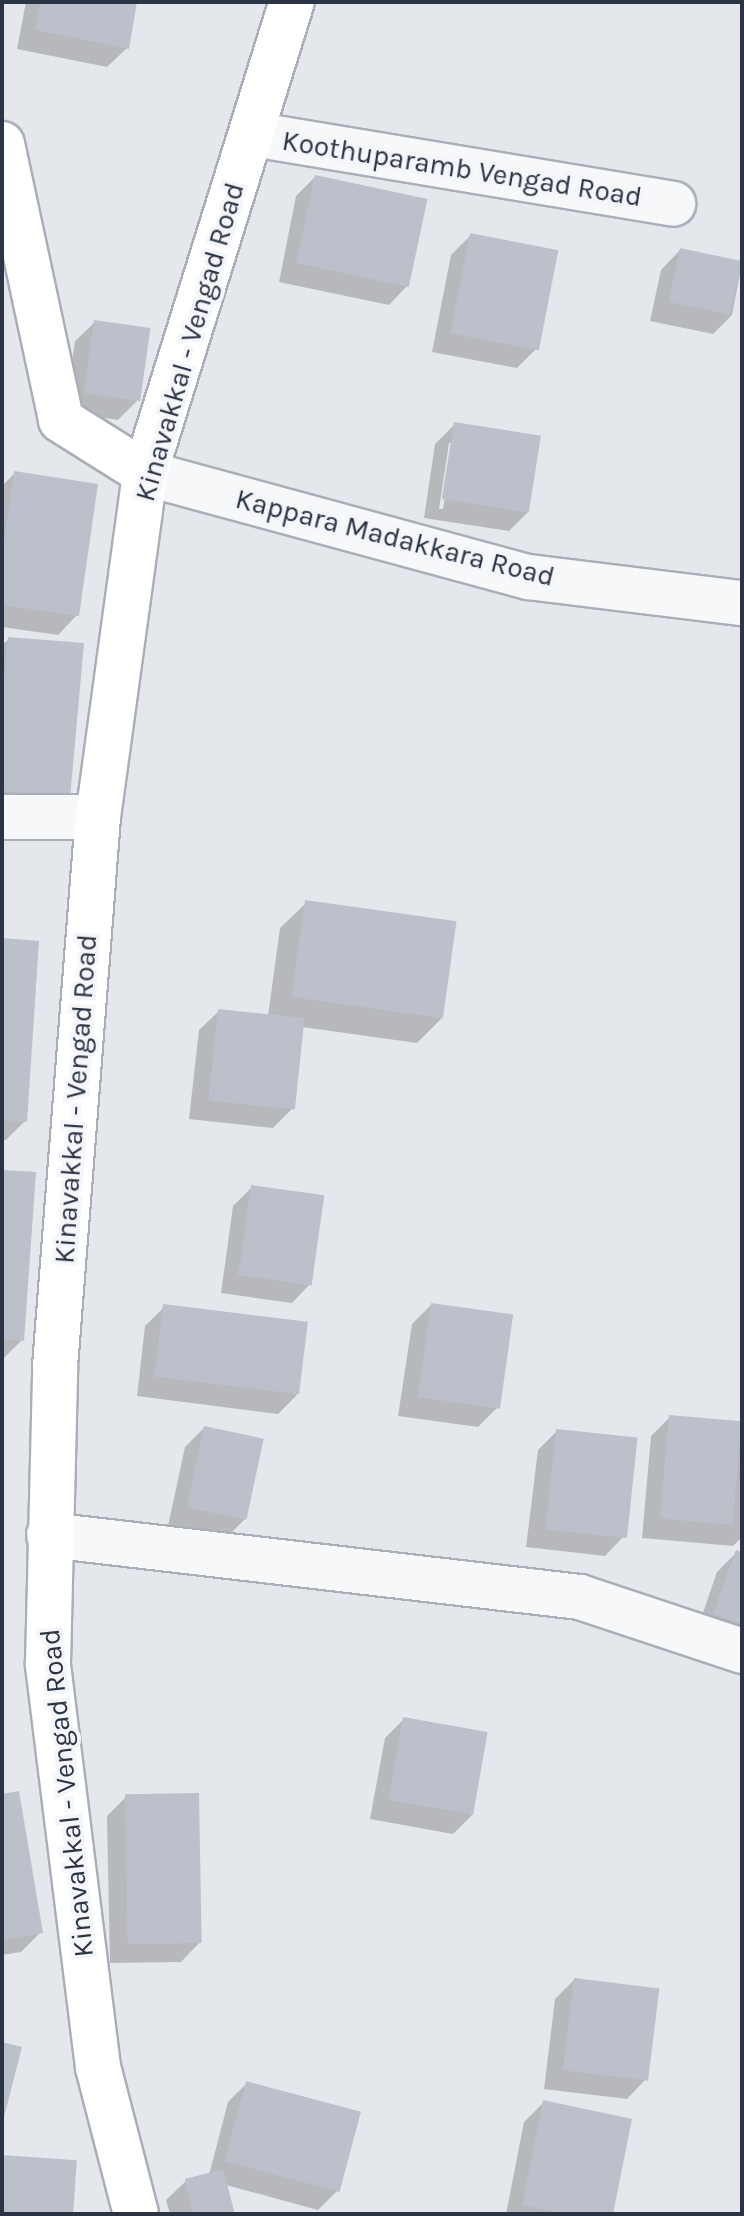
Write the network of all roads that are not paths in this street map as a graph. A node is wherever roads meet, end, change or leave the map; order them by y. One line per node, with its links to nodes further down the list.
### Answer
1 (292, 2): 2 (main road, Kinavakkal - Vengad Road)
2 (252, 134): 4 (street, Koothuparamb Vengad Road); 5 (main road, Kinavakkal - Vengad Road)
3 (2, 144): 5 (main road)
4 (673, 204)
5 (145, 473): 6 (street, Kappara Madakkara Road); 8 (main road, Kinavakkal - Vengad Road)
6 (742, 603)
7 (2, 817): 8 (street)
8 (98, 817): 9 (main road, Kinavakkal - Vengad Road)
9 (49, 1535): 10 (street); 11 (main road, Kinavakkal - Vengad Road)
10 (742, 1651)
11 (136, 2214)

